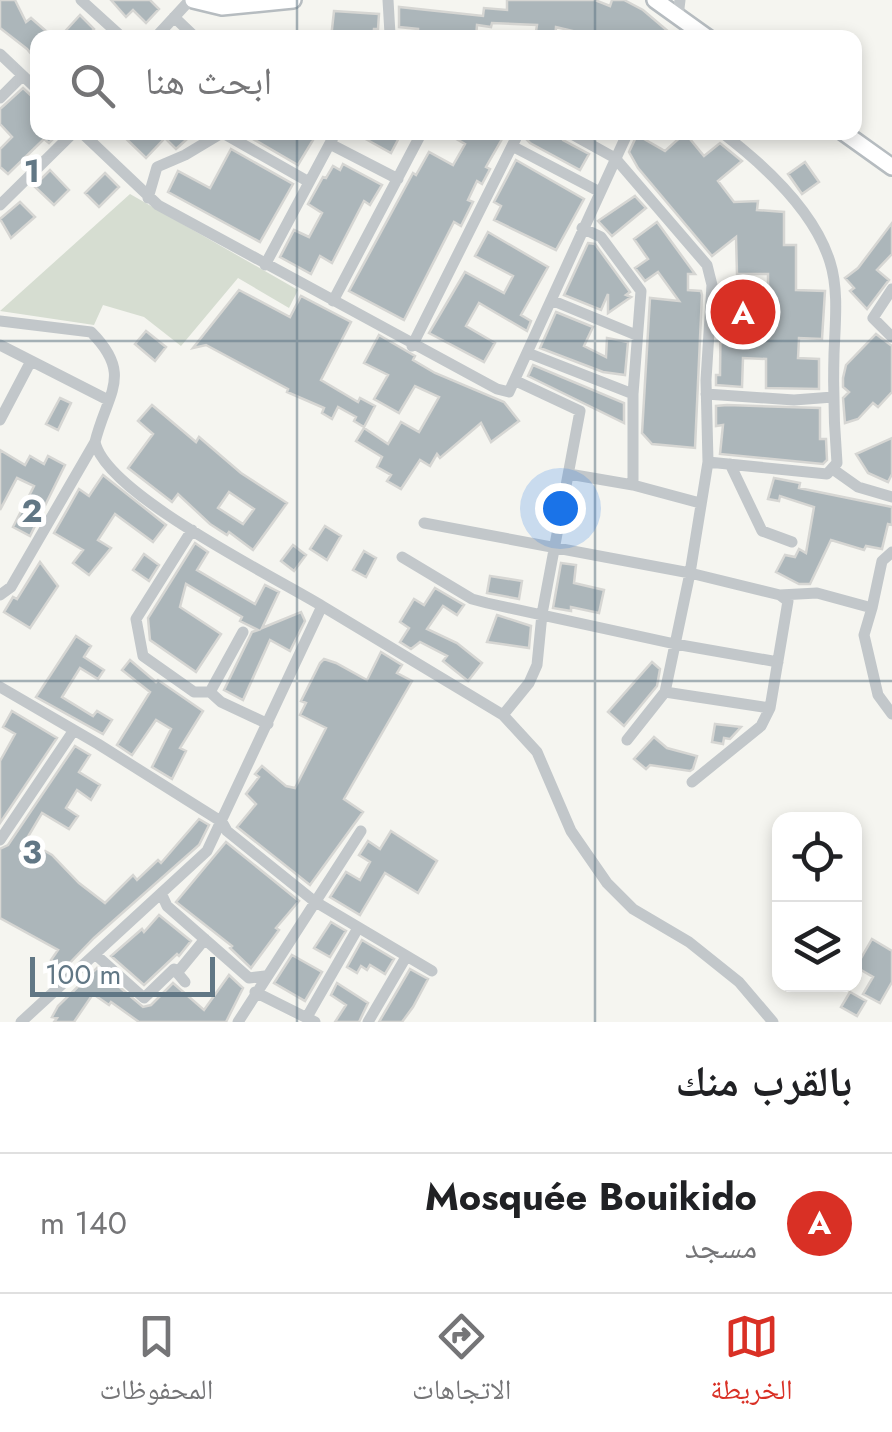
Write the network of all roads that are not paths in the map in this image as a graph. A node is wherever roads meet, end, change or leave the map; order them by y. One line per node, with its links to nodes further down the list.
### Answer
1 (81, 0): 9 (street)
2 (191, 0): 6 (street); 8 (street)
3 (293, 0): 6 (street)
4 (388, 0): 12 (street)
5 (655, 0): 7 (street)
6 (225, 4)
7 (679, 8): 13 (street)
8 (174, 17): 10 (street); 11 (street)
9 (114, 30)
10 (162, 30)
11 (188, 30)
12 (390, 30)
13 (700, 30)
14 (0, 54): 15 (street)
15 (22, 76): 16 (street); 17 (street)
16 (30, 83)
17 (0, 98)
18 (69, 140): 37 (street)
19 (86, 140): 36 (street)
20 (209, 140): 36 (street)
21 (233, 140): 34 (street)
22 (332, 140): 34 (street)
23 (336, 140): 33 (street)
24 (418, 140): 33 (street)
25 (515, 140): 30 (street)
26 (582, 140): 31 (street)
27 (624, 140): 31 (street)
28 (730, 140): 53 (street)
29 (854, 140): 32 (street)
30 (512, 146): 35 (street); 47 (street)
31 (615, 158): 35 (street); 52 (street)
32 (892, 167)
33 (398, 179): 42 (street)
34 (310, 182): 39 (street)
35 (600, 192): 38 (street)
36 (148, 198): 39 (street)
37 (0, 205)
38 (582, 228): 41 (street); 44 (street)
39 (264, 265): 42 (street)
40 (892, 289): 45 (street)
41 (551, 300): 44 (street); 48 (street)
42 (333, 301): 47 (street)
43 (0, 321): 54 (street)
44 (636, 335): 51 (street)
45 (892, 337)
46 (0, 344): 49 (street)
47 (412, 346): 50 (street)
48 (528, 354): 50 (street); 51 (street)
49 (32, 360): 54 (street); 55 (street)
50 (516, 381): 60 (street)
51 (633, 394): 61 (street)
52 (706, 394): 53 (street); 57 (street)
53 (833, 396): 59 (street)
54 (108, 400): 56 (street)
55 (0, 420)
56 (95, 442): 65 (street); 72 (street)
57 (708, 462): 58 (street); 63 (street)
58 (730, 464): 59 (street); 66 (street)
59 (834, 470): 62 (street)
60 (569, 474): 61 (street); 67 (street)
61 (633, 485): 63 (street)
62 (892, 497)
63 (700, 503): 71 (street)
64 (424, 522): 67 (street)
65 (192, 530): 74 (street); 81 (street)
66 (792, 542)
67 (554, 550): 71 (street); 76 (street)
68 (892, 552): 70 (street)
69 (402, 556): 76 (street)
70 (887, 563): 75 (street)
71 (690, 573): 73 (street); 78 (street)
72 (4, 589)
73 (780, 595): 75 (street); 79 (street)
74 (322, 606): 85 (street); 86 (street)
75 (872, 608): 84 (street)
76 (542, 614): 78 (street); 85 (street)
77 (243, 632): 81 (street)
78 (675, 644): 79 (street); 82 (street)
79 (778, 662): 83 (street)
80 (0, 687): 87 (street)
81 (210, 692): 86 (street)
82 (665, 692): 83 (street); 88 (street)
83 (770, 708): 89 (street)
84 (892, 714)
85 (503, 715): 106 (street)
86 (268, 724): 90 (street)
87 (74, 730): 90 (street); 92 (street)
88 (627, 740)
89 (692, 782)
90 (222, 822): 93 (street); 94 (street)
91 (362, 832): 94 (street)
92 (0, 840)
93 (162, 894): 96 (street); 97 (street)
94 (314, 901): 95 (street); 100 (street)
95 (358, 928): 98 (street); 102 (street)
96 (205, 939): 97 (street); 100 (street)
97 (96, 955): 103 (street)
98 (406, 957): 99 (street); 105 (street)
99 (432, 971)
100 (266, 976): 101 (street)
101 (255, 992): 102 (street); 104 (street)
102 (311, 1020)
103 (20, 1022)
104 (238, 1022)
105 (368, 1022)
106 (773, 1022)

